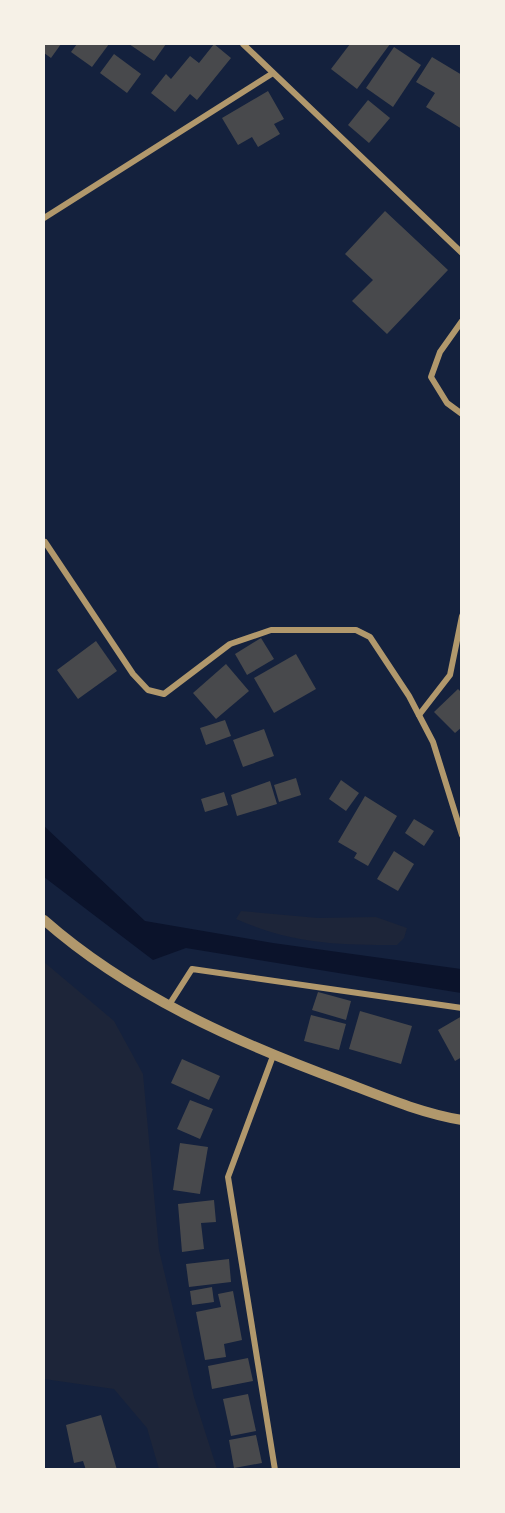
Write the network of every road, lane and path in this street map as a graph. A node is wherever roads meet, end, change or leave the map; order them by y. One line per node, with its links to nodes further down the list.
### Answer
1 (243, 44): 2 (street)
2 (273, 73): 3 (street); 4 (street)
3 (44, 218)
4 (462, 253)
5 (462, 321): 6 (street)
6 (462, 414)
7 (45, 542): 9 (street)
8 (462, 616): 9 (street)
9 (418, 715): 10 (street)
10 (462, 835)
11 (44, 920): 12 (street)
12 (169, 1005): 13 (street); 14 (street)
13 (462, 1008)
14 (273, 1056): 15 (street); 16 (street)
15 (462, 1120)
16 (275, 1470)

